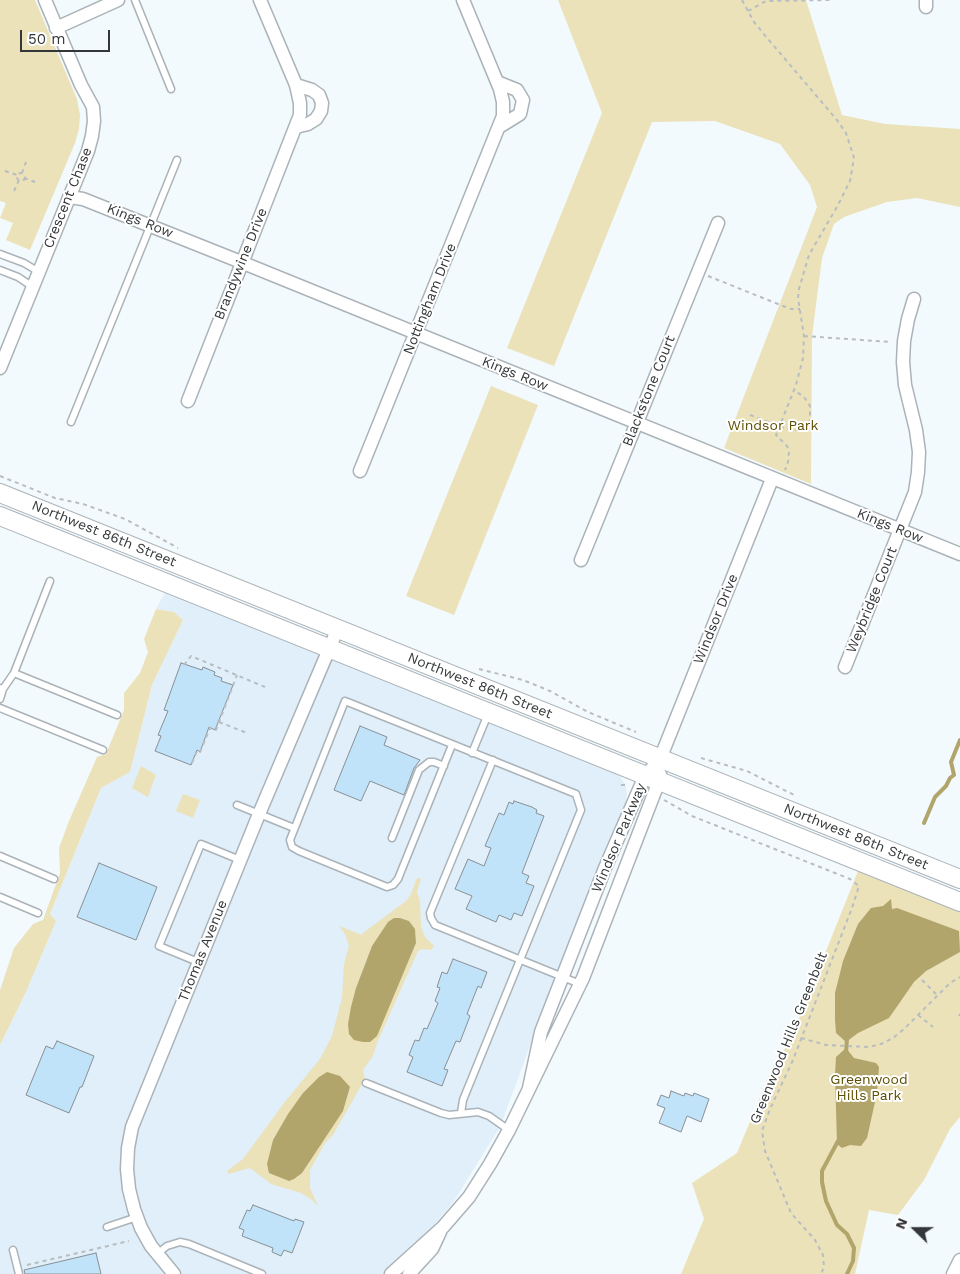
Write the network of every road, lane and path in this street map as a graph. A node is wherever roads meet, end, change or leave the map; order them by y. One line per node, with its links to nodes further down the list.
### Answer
1 (45, 0): 9 (street, Crescent Chase)
2 (118, 0): 9 (street)
3 (135, 0): 12 (lane)
4 (260, 0): 11 (street, Brandywine Drive)
5 (463, 0): 10 (street, Nottingham Drive)
6 (742, 0): 8 (path)
7 (830, 0): 8 (path)
8 (748, 11): 34 (path)
9 (56, 28): 24 (street, Crescent Chase)
10 (497, 82): 14 (street, Nottingham Drive); 14 (street)
11 (296, 85): 13 (street, Brandywine Drive); 13 (street)
12 (171, 89)
13 (296, 127): 28 (street, Brandywine Drive)
14 (499, 127): 35 (street, Nottingham Drive)
15 (177, 160): 26 (lane)
16 (26, 162): 18 (path)
17 (5, 171): 19 (path)
18 (22, 173): 19 (path); 20 (path)
19 (17, 175): 21 (path)
20 (24, 178): 21 (path); 22 (path)
21 (19, 180): 23 (path)
22 (35, 182)
23 (14, 191)
24 (69, 197): 26 (street, Kings Row); 30 (street, Crescent Chase)
25 (718, 223): 31 (street, Blackstone Court)
26 (150, 225): 28 (street, Kings Row); 42 (lane)
27 (0, 254): 30 (lane)
28 (242, 262): 35 (street, Kings Row); 40 (street, Brandywine Drive)
29 (0, 270): 32 (lane)
30 (39, 272): 32 (street, Crescent Chase)
31 (698, 272): 34 (path); 43 (street, Blackstone Court)
32 (33, 287): 38 (street, Crescent Chase)
33 (914, 299): 37 (street, Weybridge Court)
34 (800, 309): 36 (path)
35 (416, 334): 43 (street, Kings Row); 45 (street, Nottingham Drive)
36 (804, 336): 37 (path); 39 (path)
37 (904, 342): 50 (street, Weybridge Court)
38 (0, 368)
39 (794, 390): 44 (path); 44 (path)
40 (188, 401)
41 (750, 415): 44 (path)
42 (71, 422)
43 (636, 423): 47 (street, Kings Row); 53 (street, Blackstone Court)
44 (779, 426): 47 (path)
45 (360, 470)
46 (0, 476): 51 (path)
47 (777, 480): 50 (street, Kings Row); 76 (street, Windsor Drive)
48 (0, 493): 55 (main road, Northwest 86th Street)
49 (0, 516): 56 (main road, Northwest 86th Street)
50 (900, 530): 52 (street, Kings Row); 60 (street, Weybridge Court)
51 (180, 549)
52 (960, 554)
53 (581, 560)
54 (50, 581): 62 (lane)
55 (338, 628): 56 (street, Thomas Avenue); 76 (main road, Northwest 86th Street)
56 (329, 648): 68 (main road, Northwest 86th Street); 83 (street, Thomas Avenue)
57 (184, 665): 58 (path)
58 (213, 665): 61 (path); 63 (path)
59 (475, 667): 72 (path)
60 (845, 667)
61 (210, 670)
62 (14, 674): 65 (lane); 69 (lane)
63 (237, 675): 64 (path); 70 (path)
64 (265, 687)
65 (1, 689): 66 (lane)
66 (0, 699)
67 (0, 708): 74 (lane)
68 (488, 713): 75 (lane); 80 (main road, Northwest 86th Street)
69 (117, 715)
70 (219, 722): 71 (path); 78 (path)
71 (247, 733)
72 (642, 734)
73 (452, 744): 75 (lane); 79 (lane); 84 (lane)
74 (103, 750)
75 (472, 752): 77 (lane)
76 (660, 759): 80 (street, Windsor Parkway); 89 (main road, Northwest 86th Street)
77 (493, 760): 93 (lane); 93 (lane)
78 (192, 763)
79 (444, 766): 84 (lane); 85 (lane)
80 (652, 779): 91 (main road, Northwest 86th Street); 95 (street, Windsor Parkway); 98 (street, Windsor Parkway)
81 (667, 802): 102 (path, Greenwood Hills Greenbelt)
82 (237, 805): 83 (lane)
83 (259, 814): 84 (lane); 87 (street, Thomas Avenue)
84 (294, 828)
85 (392, 838)
86 (0, 856): 88 (lane)
87 (240, 860): 94 (street, Thomas Avenue); 94 (lane)
88 (54, 879)
89 (960, 879)
90 (0, 897): 92 (lane)
91 (960, 902)
92 (38, 913)
93 (520, 959): 95 (lane); 105 (lane)
94 (198, 962): 107 (street, Thomas Avenue)
95 (563, 976): 98 (lane); 104 (street, Windsor Parkway)
96 (960, 977): 99 (path)
97 (922, 980): 99 (path)
98 (580, 984): 104 (street, Windsor Parkway)
99 (937, 996): 100 (path)
100 (918, 1015): 101 (path); 102 (path)
101 (933, 1027)
102 (801, 1038): 119 (path, Greenwood Hills Greenbelt)
103 (366, 1083): 105 (lane)
104 (528, 1088): 106 (street, Windsor Parkway)
105 (460, 1113): 106 (lane)
106 (509, 1130): 109 (street, Windsor Parkway)
107 (137, 1217): 108 (lane); 112 (street, Thomas Avenue)
108 (107, 1227)
109 (443, 1227): 117 (street, Windsor Parkway); 118 (street, Windsor Parkway)
110 (129, 1241): 114 (path)
111 (13, 1250): 114 (lane)
112 (157, 1254): 115 (street, Thomas Avenue); 116 (lane)
113 (960, 1260): 120 (street)
114 (18, 1271)
115 (174, 1274)
116 (262, 1274)
117 (391, 1274)
118 (409, 1274)
119 (821, 1274)
120 (953, 1274)

